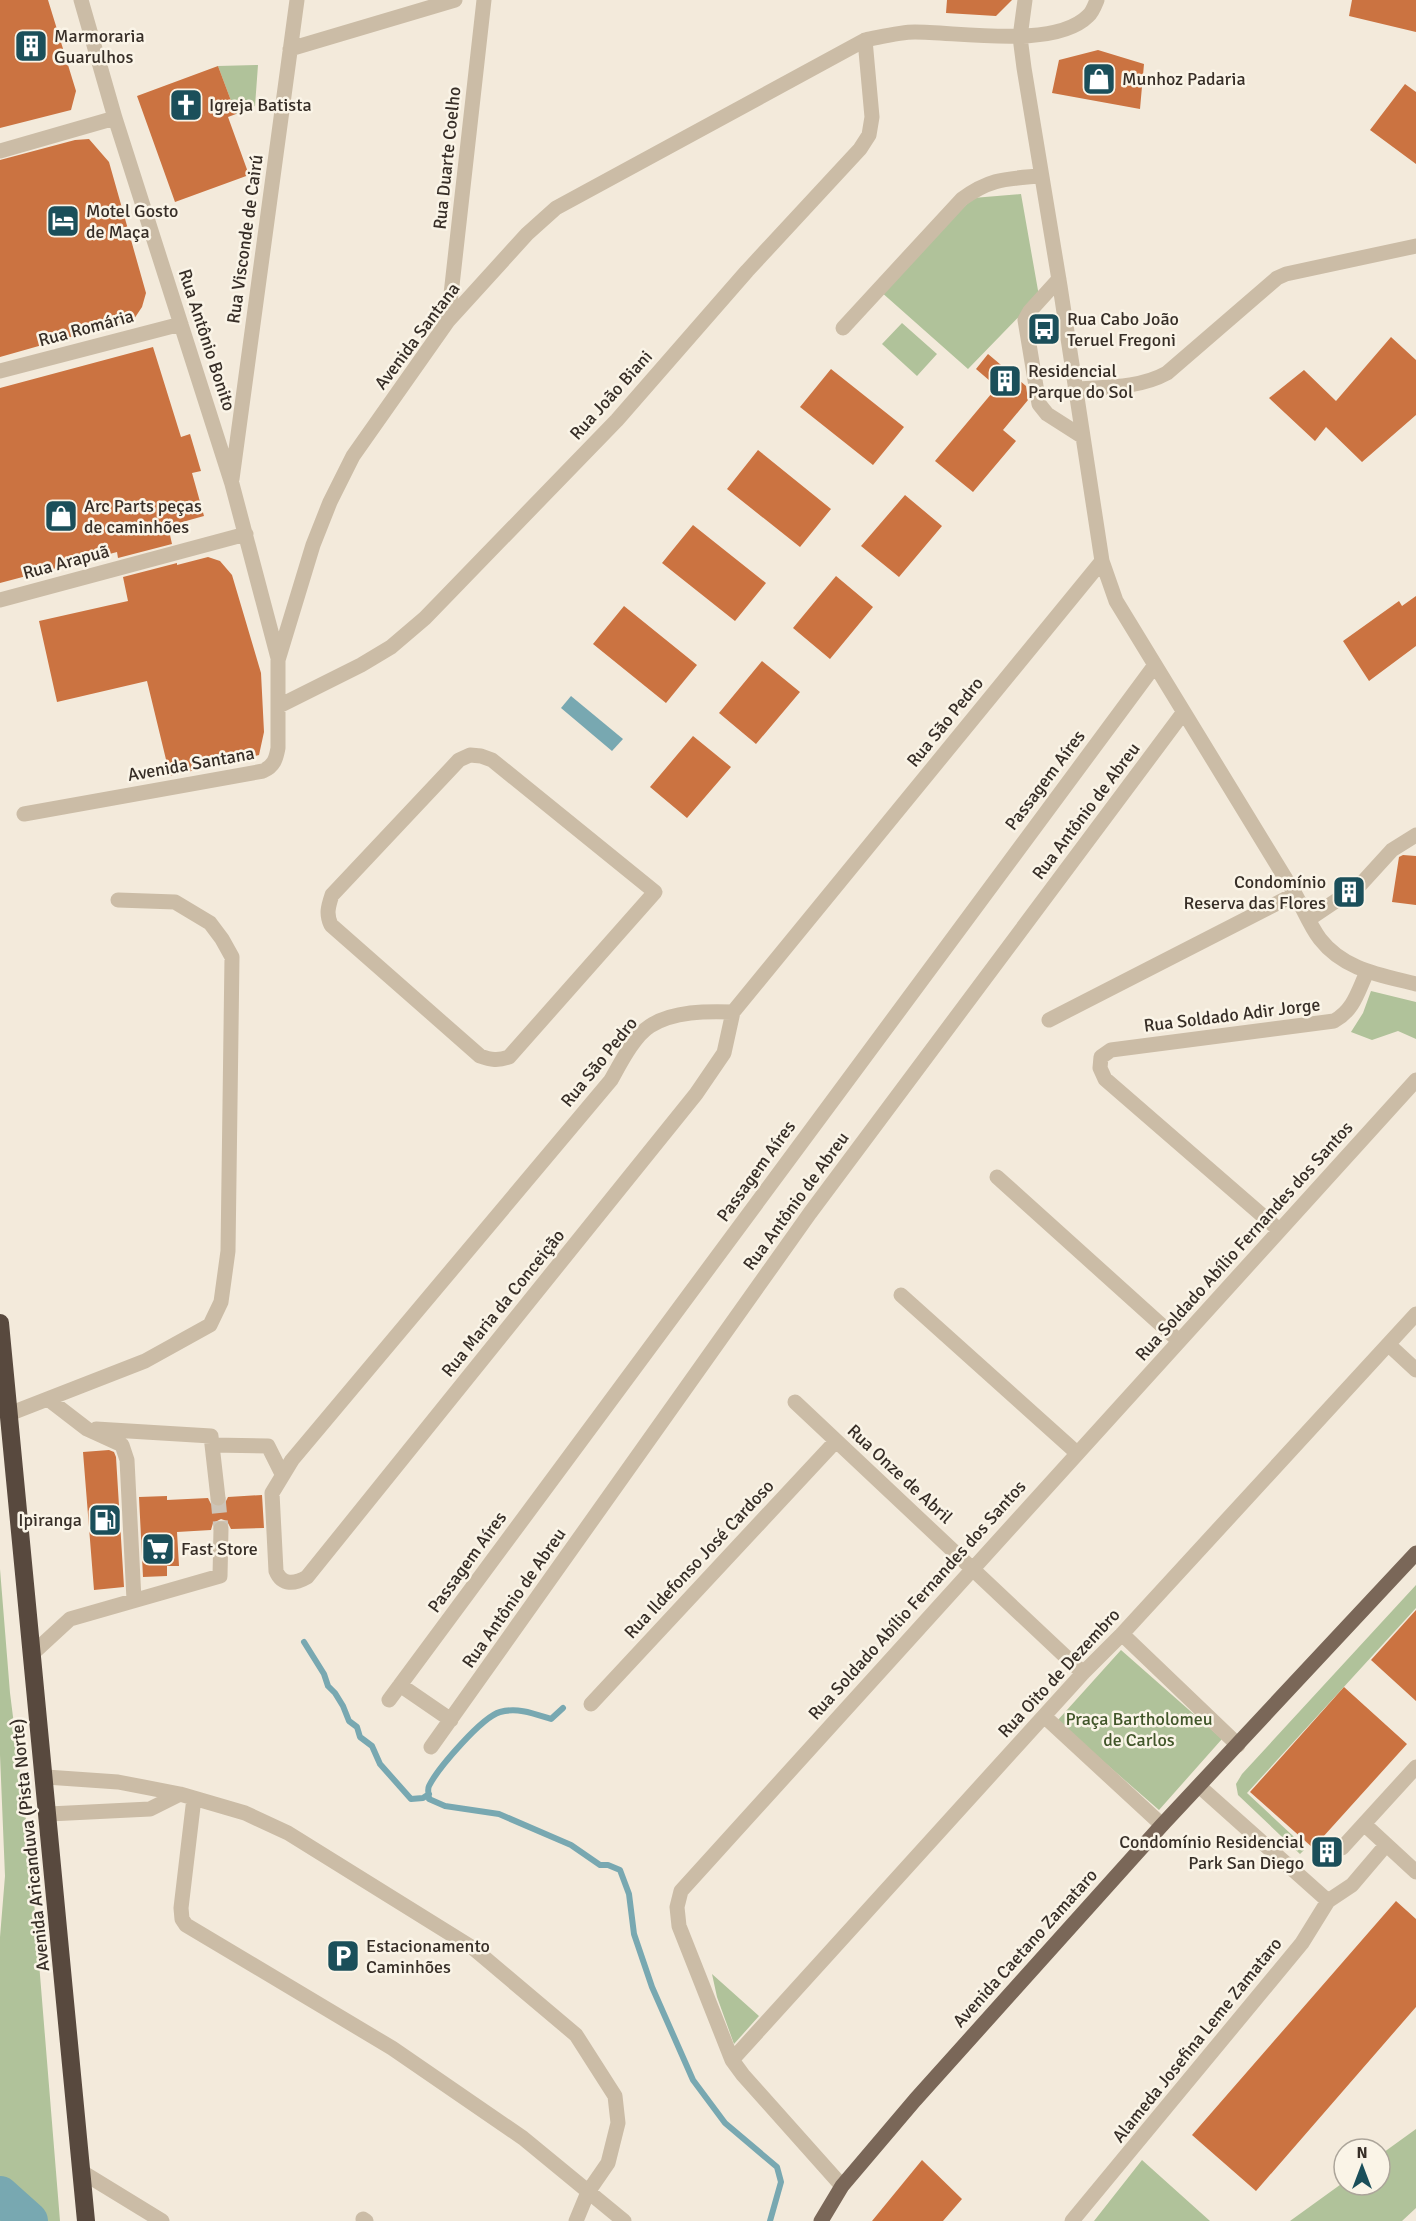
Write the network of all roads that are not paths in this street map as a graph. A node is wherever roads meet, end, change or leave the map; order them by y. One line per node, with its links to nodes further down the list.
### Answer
1 (81, 0): 10 (street, Rua Antônio Bonito)
2 (297, 0): 9 (street, Rua Visconde de Cairú)
3 (455, 0): 9 (street)
4 (484, 0): 15 (street, Rua Duarte Coelho)
5 (1024, 0): 7 (street)
6 (1097, 0): 7 (street, Avenida Santana)
7 (1020, 37): 8 (street, Avenida Santana); 12 (street)
8 (865, 40): 15 (street, Avenida Santana); 27 (street, Rua João Biani)
9 (290, 49): 21 (street, Rua Visconde de Cairú)
10 (115, 118): 11 (street); 16 (street, Rua Antônio Bonito)
11 (0, 151)
12 (1040, 176): 14 (street); 17 (street)
13 (1416, 246): 19 (street)
14 (1059, 279): 19 (street); 20 (street)
15 (448, 321): 25 (street, Avenida Santana)
16 (181, 324): 18 (street, Rua Romária); 21 (street, Rua Antônio Bonito)
17 (843, 328)
18 (0, 370)
19 (1076, 389): 20 (street)
20 (1083, 437): 23 (street)
21 (232, 484): 22 (street, Rua Antônio Bonito)
22 (246, 534): 24 (street, Rua Arapuã); 25 (street, Rua Antônio Bonito)
23 (1102, 561): 26 (street); 37 (street, Rua São Pedro)
24 (0, 600)
25 (278, 660): 27 (street, Avenida Santana)
26 (1155, 665): 28 (street); 65 (street, Passagem Aíres)
27 (279, 706): 30 (street, Avenida Santana)
28 (1182, 713): 32 (street); 69 (street, Rua Antônio de Abreu)
29 (459, 760): 29 (street)
30 (24, 814)
31 (1416, 835): 34 (street)
32 (1295, 894): 34 (street); 38 (street)
33 (118, 900): 48 (street)
34 (1309, 919): 35 (street)
35 (1367, 972): 36 (street); 41 (street, Rua Soldado Adir Jorge)
36 (1416, 984)
37 (733, 1012): 55 (street, Rua São Pedro); 60 (street, Rua Maria da Conceição)
38 (1049, 1020)
39 (1416, 1080): 41 (street, Rua Soldado Abílio Fernandes dos Santos)
40 (997, 1177): 45 (street)
41 (1280, 1230): 45 (street, Rua Soldado Abílio Fernandes dos Santos)
42 (901, 1294): 54 (street)
43 (1416, 1314): 46 (street, Rua Oito de Dezembro)
44 (0, 1323): 50 (highway, Avenida Aricanduva (Pista Norte))
45 (1179, 1341): 54 (street, Rua Soldado Abílio Fernandes dos Santos)
46 (1389, 1345): 47 (street); 62 (street, Rua Oito de Dezembro)
47 (1416, 1370)
48 (48, 1399): 50 (street); 51 (street)
49 (795, 1402): 52 (street, Rua Onze de Abril)
50 (9, 1414): 63 (highway, Avenida Aricanduva (Pista Norte))
51 (87, 1429): 53 (street); 61 (street)
52 (836, 1441): 59 (street, Rua Onze de Abril); 67 (street, Rua Ildefonso José Cardoso)
53 (212, 1445): 55 (street); 56 (street)
54 (1077, 1453): 59 (street, Rua Soldado Abílio Fernandes dos Santos)
55 (282, 1474): 60 (street, Rua São Pedro)
56 (218, 1498)
57 (220, 1529): 61 (street)
58 (1416, 1553): 70 (main road, Avenida Caetano Zamataro)
59 (972, 1569): 64 (street, Rua Onze de Abril); 83 (street, Rua Soldado Abílio Fernandes dos Santos)
60 (276, 1571)
61 (134, 1600): 63 (street)
62 (1122, 1634): 64 (street, Rua Oito de Dezembro); 70 (street)
63 (32, 1654): 73 (highway, Avenida Aricanduva (Pista Norte))
64 (1083, 1673): 68 (street, Rua Oito de Dezembro)
65 (400, 1685): 66 (street, Passagem Aíres); 69 (street)
66 (389, 1700)
67 (591, 1704)
68 (1044, 1716): 78 (street); 83 (street, Rua Oito de Dezembro)
69 (451, 1720): 71 (street, Rua Antônio de Abreu)
70 (1238, 1745): 74 (main road, Avenida Caetano Zamataro)
71 (431, 1748)
72 (1416, 1767): 77 (street)
73 (46, 1777): 75 (street); 76 (highway, Avenida Aricanduva (Pista Norte))
74 (1200, 1786): 78 (main road, Avenida Caetano Zamataro); 82 (street)
75 (187, 1796): 76 (street); 86 (street); 86 (street)
76 (49, 1814): 84 (highway, Avenida Aricanduva (Pista Norte))
77 (1364, 1824): 79 (street); 80 (street)
78 (1162, 1825): 85 (main road, Avenida Caetano Zamataro)
79 (1386, 1845): 81 (street); 82 (street, Alameda Josefina Leme Zamataro)
80 (1342, 1848)
81 (1416, 1872)
82 (1328, 1901): 92 (street, Alameda Josefina Leme Zamataro)
83 (732, 2060): 85 (street, Rua Soldado Abílio Fernandes dos Santos)
84 (82, 2172): 87 (highway, Avenida Aricanduva (Pista Norte)); 88 (street)
85 (842, 2186): 91 (main road, Avenida Caetano Zamataro)
86 (588, 2192): 89 (street); 90 (street)
87 (86, 2221)
88 (162, 2221)
89 (576, 2221)
90 (624, 2221)
91 (821, 2221)
92 (1072, 2221)

